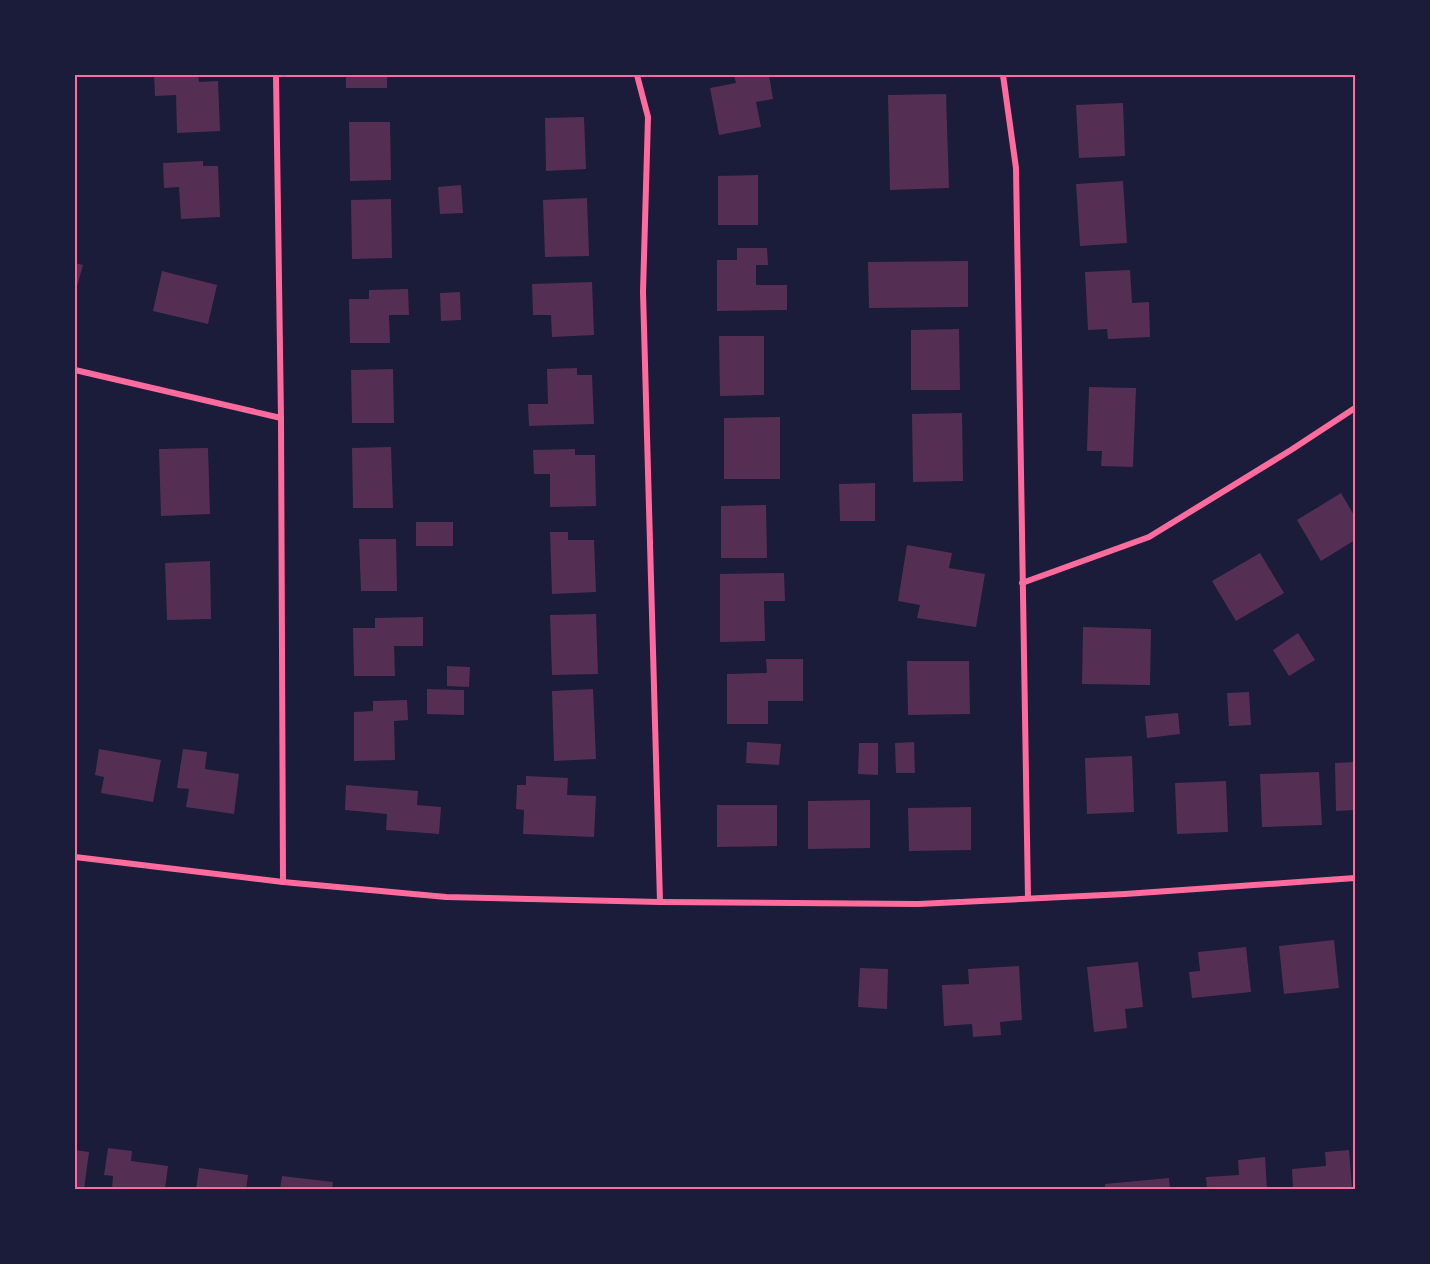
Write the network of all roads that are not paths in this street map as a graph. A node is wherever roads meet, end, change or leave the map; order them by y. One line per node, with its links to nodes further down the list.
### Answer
1 (276, 75): 6 (street)
2 (637, 75): 12 (street)
3 (1003, 75): 7 (street)
4 (75, 370): 6 (street)
5 (1355, 408): 7 (street)
6 (281, 418): 10 (street)
7 (1022, 583): 11 (street)
8 (75, 857): 10 (street)
9 (1355, 878): 11 (street)
10 (283, 882): 12 (street)
11 (1028, 898): 12 (street)
12 (660, 902)

